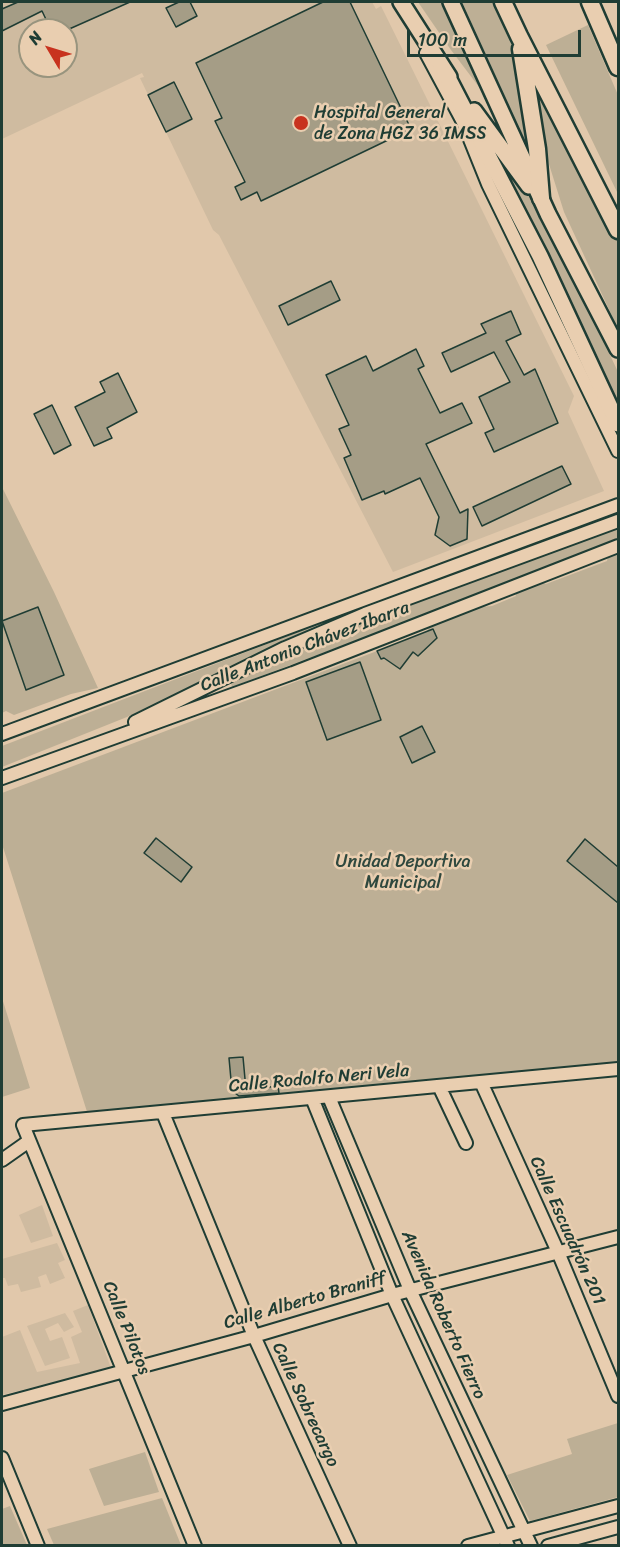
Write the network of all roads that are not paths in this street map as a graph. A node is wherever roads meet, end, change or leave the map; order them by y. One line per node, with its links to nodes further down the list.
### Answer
1 (400, 2): 7 (main road); 12 (street)
2 (452, 2): 8 (main road)
3 (503, 2): 5 (highway)
4 (590, 2): 6 (highway)
5 (519, 36): 8 (highway); 9 (highway)
6 (618, 67)
7 (444, 70): 8 (main road); 11 (main road)
8 (545, 206): 10 (main road)
9 (618, 230)
10 (618, 349)
11 (618, 424)
12 (618, 451)
13 (618, 495): 15 (street)
14 (618, 505): 15 (street, Calle Antonio Chávez Ibarra)
15 (605, 512): 18 (street, Calle Antonio Chávez Ibarra)
16 (618, 521): 19 (street)
17 (618, 546): 19 (street, Calle Antonio Chávez Ibarra)
18 (2, 735)
19 (83, 748): 20 (street, Calle Antonio Chávez Ibarra)
20 (2, 778)
21 (618, 1069): 22 (street, Calle Rodolfo Neri Vela)
22 (481, 1082): 23 (street, Calle Rodolfo Neri Vela); 32 (street, Calle Escuadrón 201)
23 (439, 1086): 24 (street, Calle Rodolfo Neri Vela); 29 (street)
24 (329, 1097): 25 (street, Calle Rodolfo Neri Vela); 33 (street, Avenida Roberto Fierro)
25 (312, 1098): 26 (street, Calle Rodolfo Neri Vela); 34 (street, Avenida Roberto Fierro)
26 (163, 1113): 27 (street, Calle Rodolfo Neri Vela); 35 (street, Calle Sobrecargo)
27 (23, 1125): 28 (street, Calle Pilotos)
28 (29, 1141): 30 (street); 36 (street, Calle Pilotos)
29 (466, 1143)
30 (2, 1160)
31 (618, 1237): 32 (street, Calle Alberto Braniff)
32 (558, 1252): 33 (street, Calle Alberto Braniff); 37 (street, Calle Escuadrón 201)
33 (410, 1290): 34 (street, Calle Alberto Braniff); 42 (street, Avenida Roberto Fierro)
34 (392, 1295): 35 (street, Calle Alberto Braniff); 43 (street, Avenida Roberto Fierro)
35 (254, 1336): 36 (street, Calle Alberto Braniff); 46 (street, Calle Sobrecargo)
36 (124, 1370): 38 (street, Calle Alberto Braniff); 45 (street, Calle Pilotos)
37 (618, 1396)
38 (2, 1404)
39 (2, 1458): 44 (street)
40 (618, 1506): 42 (street)
41 (618, 1527): 49 (street)
42 (523, 1530): 43 (street); 48 (street, Avenida Roberto Fierro)
43 (506, 1541): 47 (street)
44 (38, 1545)
45 (195, 1545)
46 (350, 1545)
47 (468, 1545)
48 (531, 1545)
49 (548, 1545)

